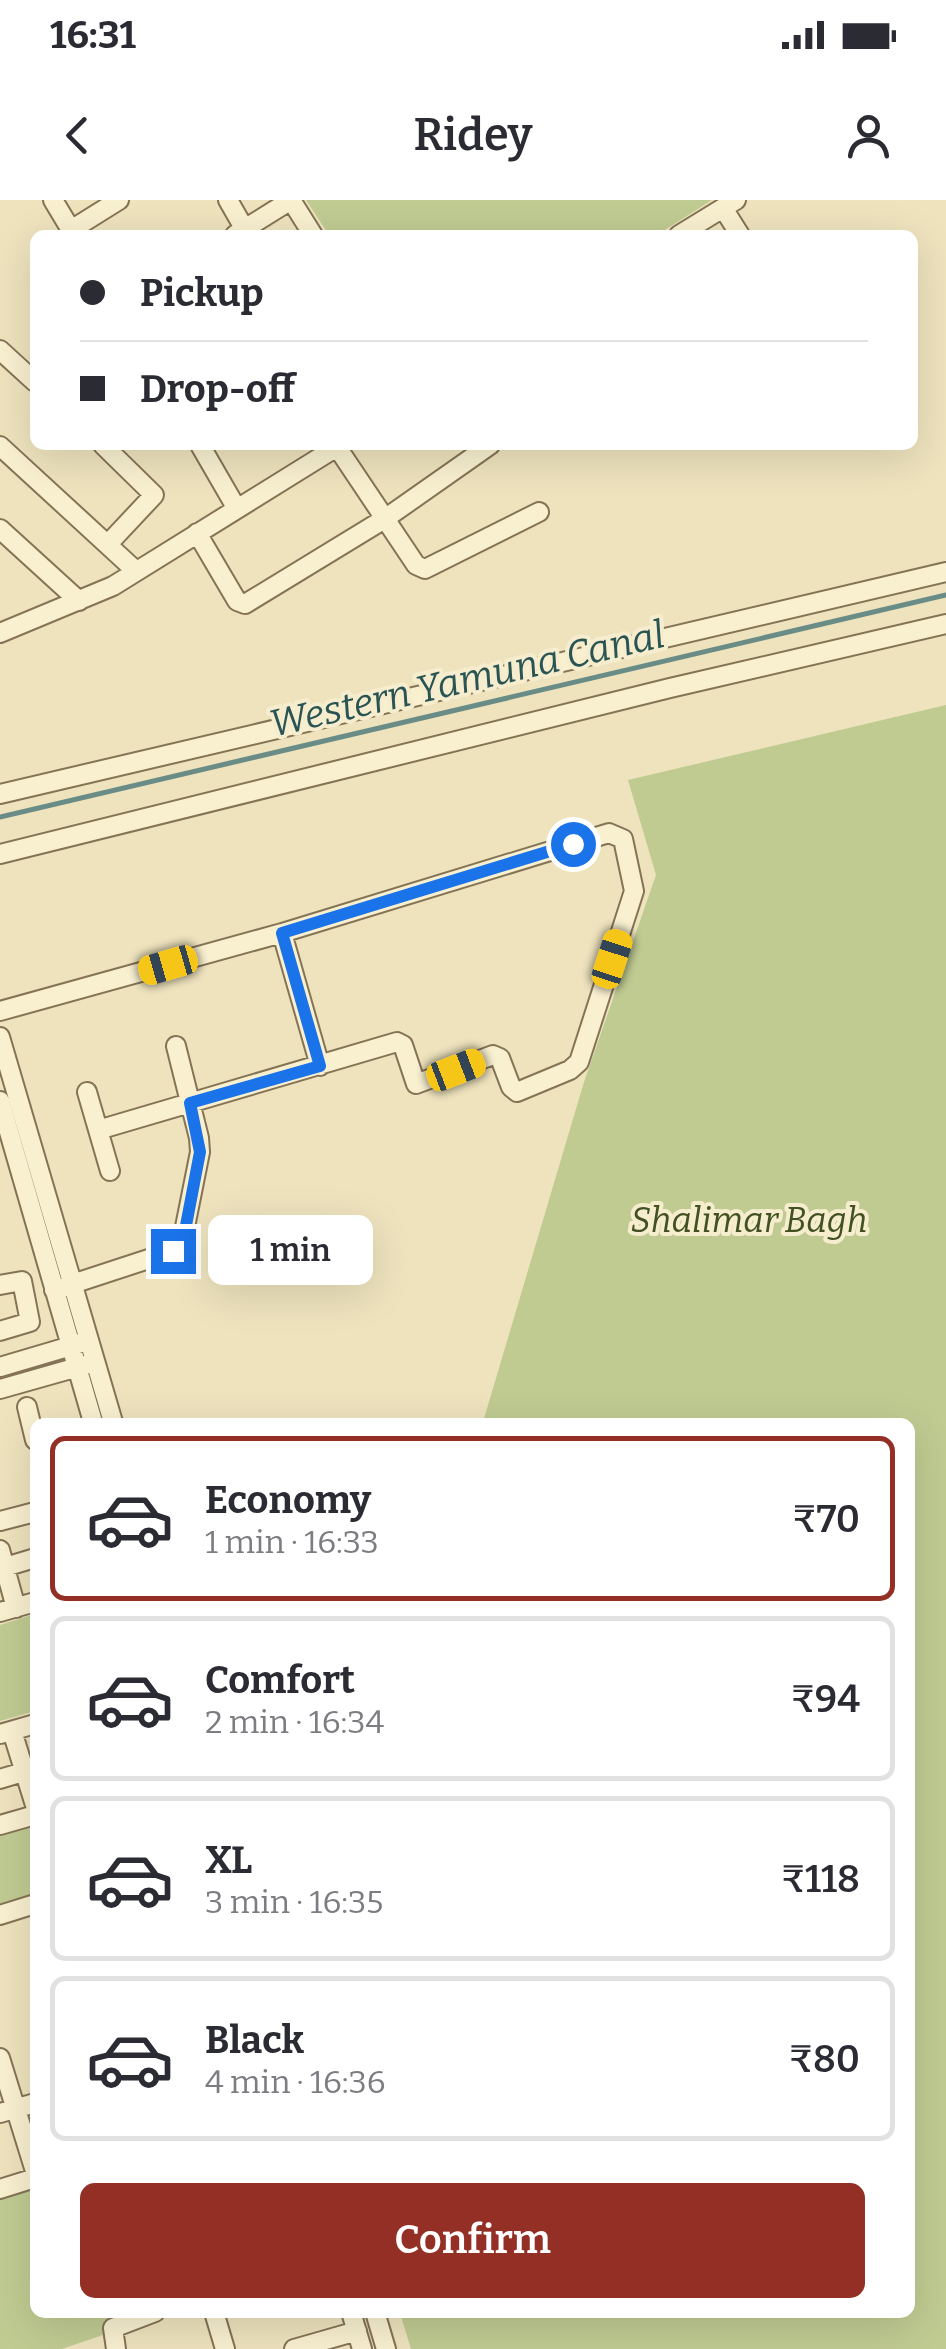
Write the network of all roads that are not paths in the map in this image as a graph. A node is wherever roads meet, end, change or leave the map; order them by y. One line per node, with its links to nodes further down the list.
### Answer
1 (53, 200): 6 (street)
2 (119, 200): 7 (street)
3 (228, 200): 8 (street)
4 (291, 200): 9 (street); 10 (street)
5 (730, 204): 11 (street); 12 (street)
6 (71, 230)
7 (77, 230)
8 (242, 230)
9 (247, 230)
10 (309, 230)
11 (687, 230)
12 (738, 230)
13 (0, 350): 14 (street)
14 (30, 377)
15 (0, 446): 26 (street)
16 (108, 450): 26 (street)
17 (203, 450): 21 (street)
18 (333, 450): 21 (street)
19 (342, 450): 23 (street)
20 (483, 450): 23 (street)
21 (238, 509): 25 (street)
22 (539, 512): 23 (street)
23 (386, 518): 25 (street)
24 (0, 529): 29 (street)
25 (198, 534): 27 (street)
26 (108, 544): 27 (street)
27 (136, 571): 29 (street)
28 (946, 572): 32 (street)
29 (80, 601): 31 (street)
30 (946, 624): 33 (street)
31 (0, 634)
32 (0, 794)
33 (0, 854)
34 (282, 933): 35 (street); 38 (street); 38 (street)
35 (0, 1012)
36 (0, 1037): 45 (street)
37 (176, 1046): 41 (street)
38 (320, 1066): 41 (street)
39 (87, 1092): 42 (street)
40 (0, 1100): 43 (street)
41 (190, 1103): 42 (street); 45 (street)
42 (98, 1130): 44 (street)
43 (8, 1162): 47 (street)
44 (110, 1171)
45 (74, 1284): 47 (street); 49 (street)
46 (0, 1285): 48 (street)
47 (54, 1290): 49 (street)
48 (0, 1331)
49 (80, 1343): 50 (street); 51 (street)
50 (86, 1364): 52 (street); 54 (street); 55 (street)
51 (0, 1367)
52 (0, 1389)
53 (27, 1408): 56 (street)
54 (93, 1418)
55 (111, 1418)
56 (30, 1420)
57 (30, 1513): 58 (street)
58 (0, 1521)
59 (2, 1558): 60 (street); 61 (street)
60 (30, 1558)
61 (8, 1610)
62 (6, 1732): 63 (street)
63 (30, 1770): 64 (street)
64 (0, 1779)
65 (30, 1816): 66 (street)
66 (0, 1825)
67 (30, 1906): 68 (street)
68 (0, 1915)
69 (0, 2058): 70 (street)
70 (8, 2111): 71 (street)
71 (30, 2162)
72 (30, 2176): 73 (street)
73 (0, 2188)
74 (139, 2318): 78 (street)
75 (216, 2318): 79 (street)
76 (377, 2318): 81 (street)
77 (357, 2331): 80 (street)
78 (116, 2349)
79 (225, 2349)
80 (294, 2349)
81 (386, 2349)

